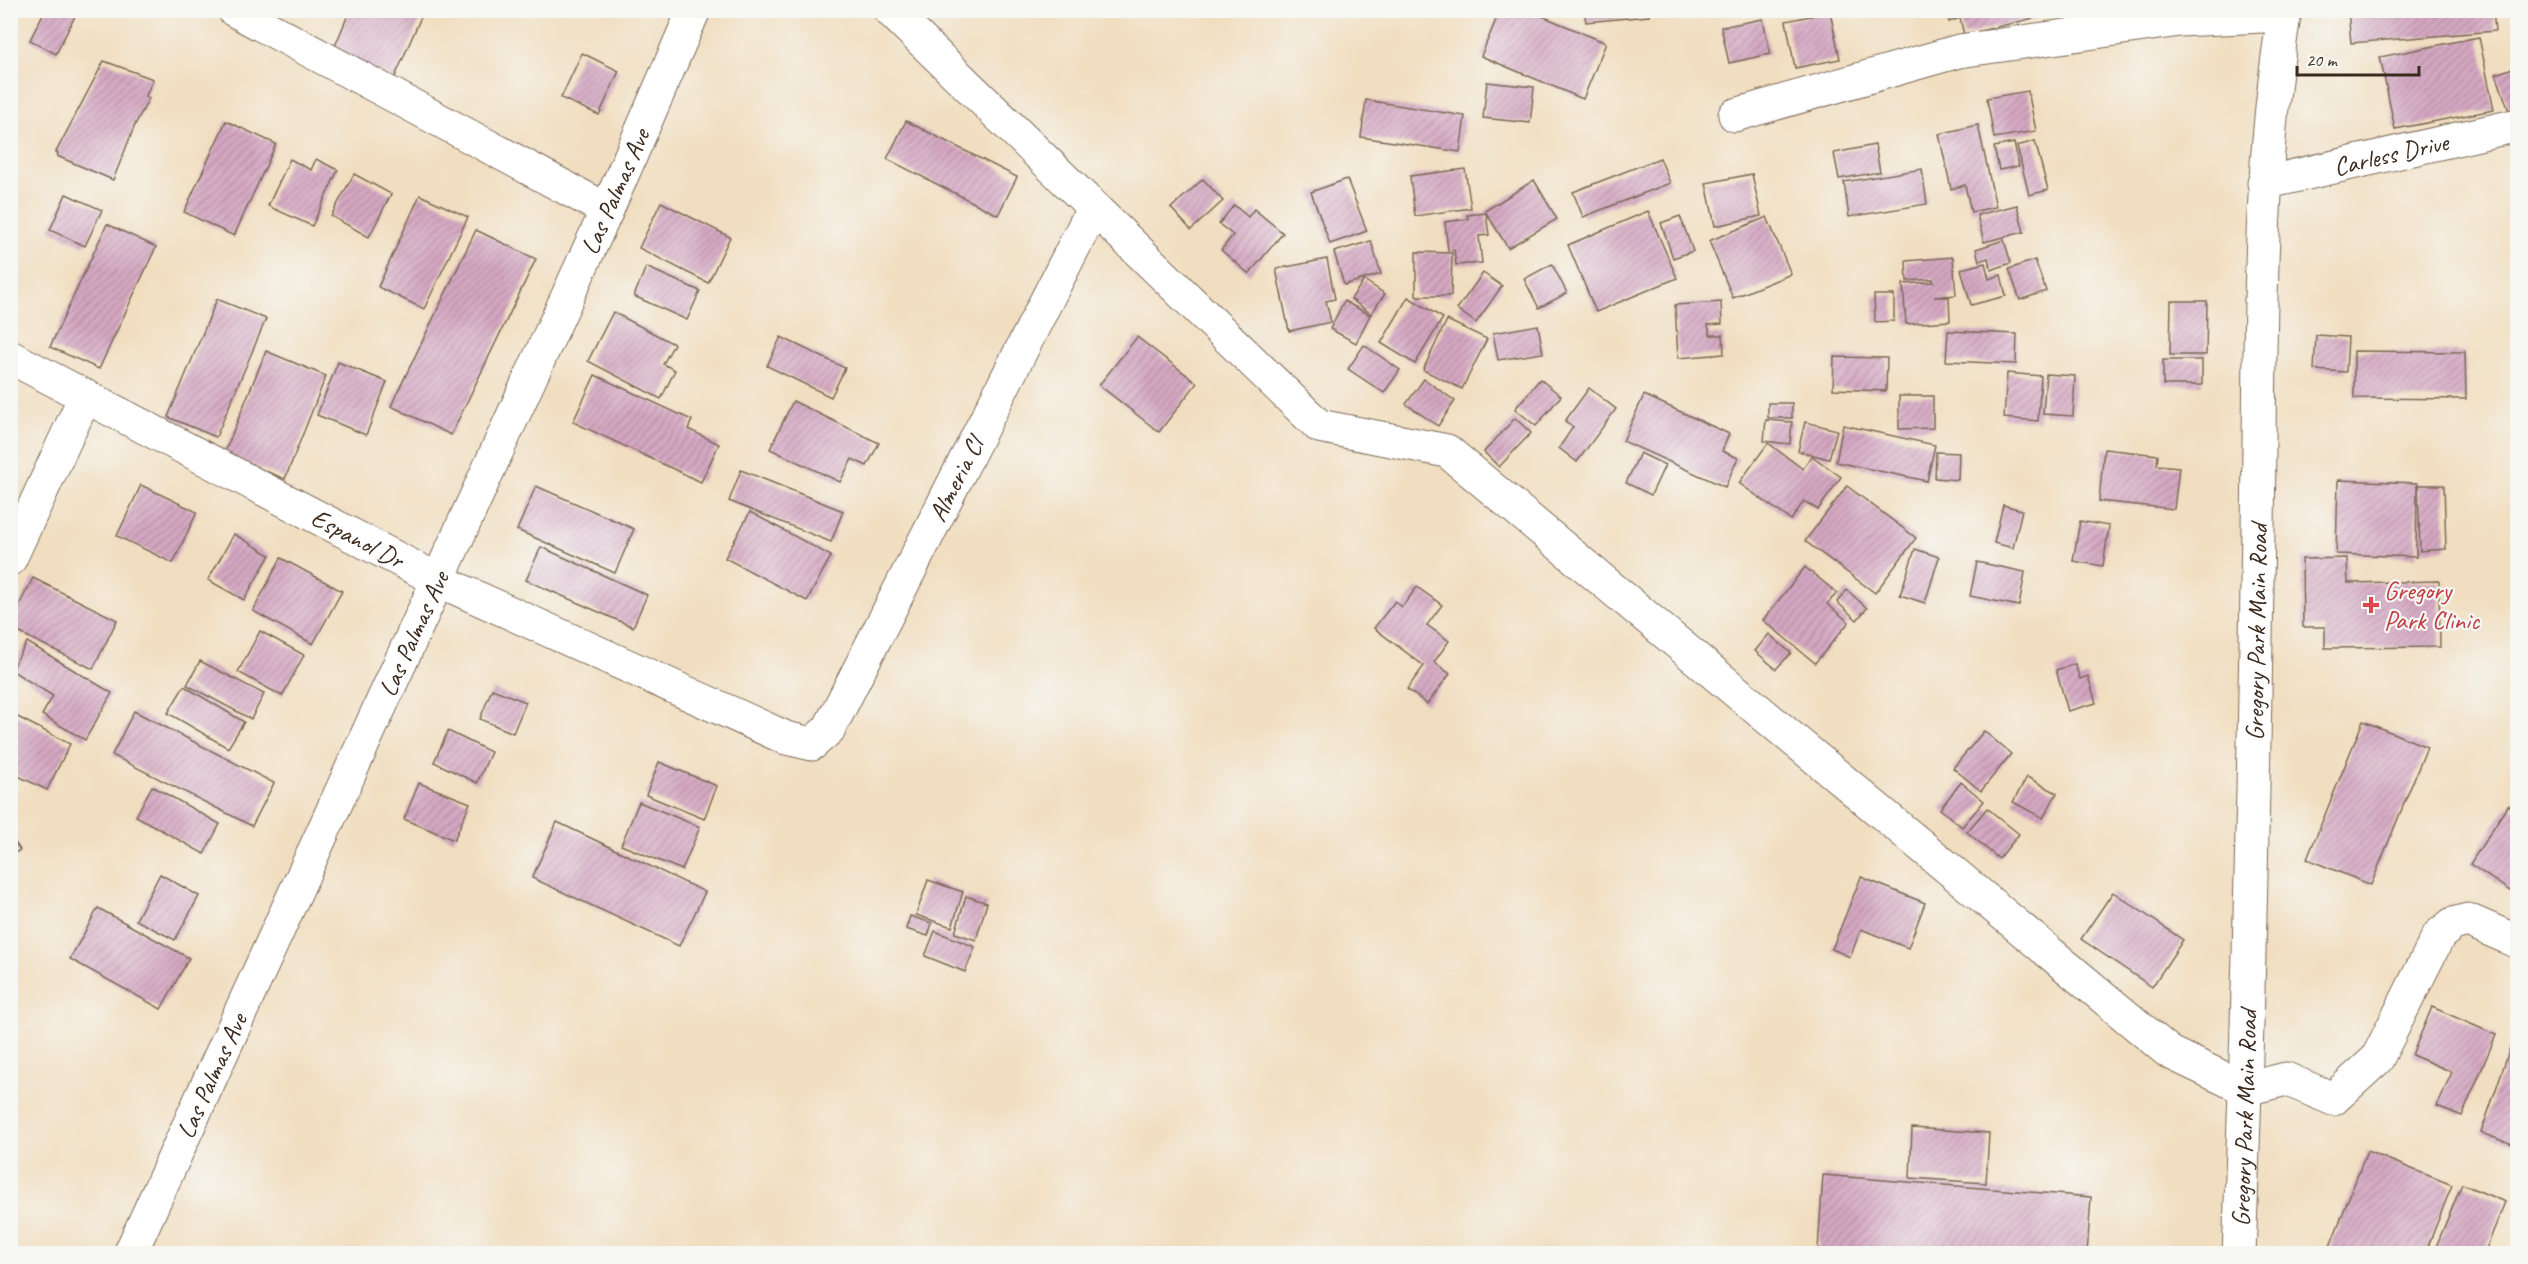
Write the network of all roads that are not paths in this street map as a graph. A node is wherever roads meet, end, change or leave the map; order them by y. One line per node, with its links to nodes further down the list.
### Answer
1 (234, 10): 9 (street)
2 (694, 10): 9 (street, Las Palmas Ave)
3 (890, 10): 8 (street)
4 (2284, 13): 5 (street); 7 (street, Gregory Park Main Road)
5 (1735, 115)
6 (2517, 125): 7 (street, Carless Drive)
7 (2264, 183): 16 (street, Gregory Park Main Road)
8 (1093, 209): 14 (street, Almeria Cl); 16 (street)
9 (607, 210): 13 (street, Las Palmas Ave)
10 (10, 357): 11 (street, Espanol Dr)
11 (85, 398): 12 (street); 13 (street, Espanol Dr)
12 (10, 558)
13 (438, 580): 14 (street, Espanol Dr); 17 (street, Las Palmas Ave)
14 (812, 744)
15 (2517, 942): 16 (street)
16 (2246, 1089): 18 (street, Gregory Park Main Road)
17 (130, 1254)
18 (2239, 1254)

